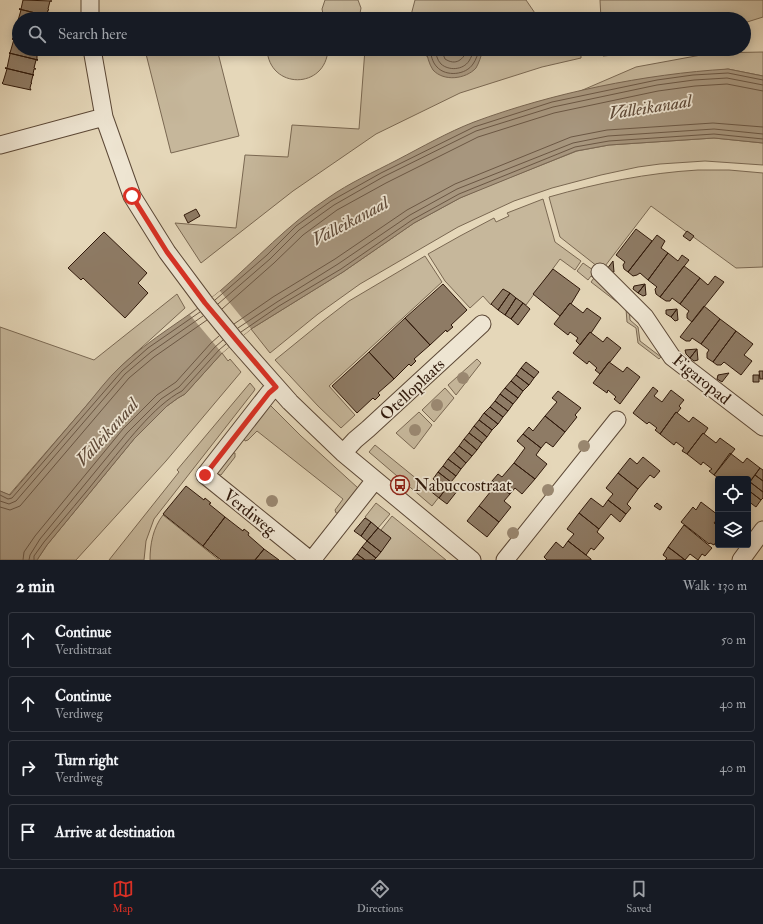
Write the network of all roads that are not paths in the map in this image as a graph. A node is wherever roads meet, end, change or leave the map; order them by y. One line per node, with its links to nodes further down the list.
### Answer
1 (90, 0): 2 (street)
2 (90, 12)
3 (93, 56): 4 (street)
4 (104, 117): 5 (street); 8 (street)
5 (0, 145)
6 (600, 272): 10 (street, Figaropad)
7 (482, 324): 11 (street, Otelloplaats)
8 (276, 387): 11 (street); 14 (street, Verdiweg)
9 (617, 420): 16 (street)
10 (763, 427)
11 (343, 453): 12 (street)
12 (374, 480): 14 (street, Verdiweg); 15 (street)
13 (763, 530): 17 (street)
14 (311, 560)
15 (472, 560)
16 (505, 560)
17 (741, 560)

